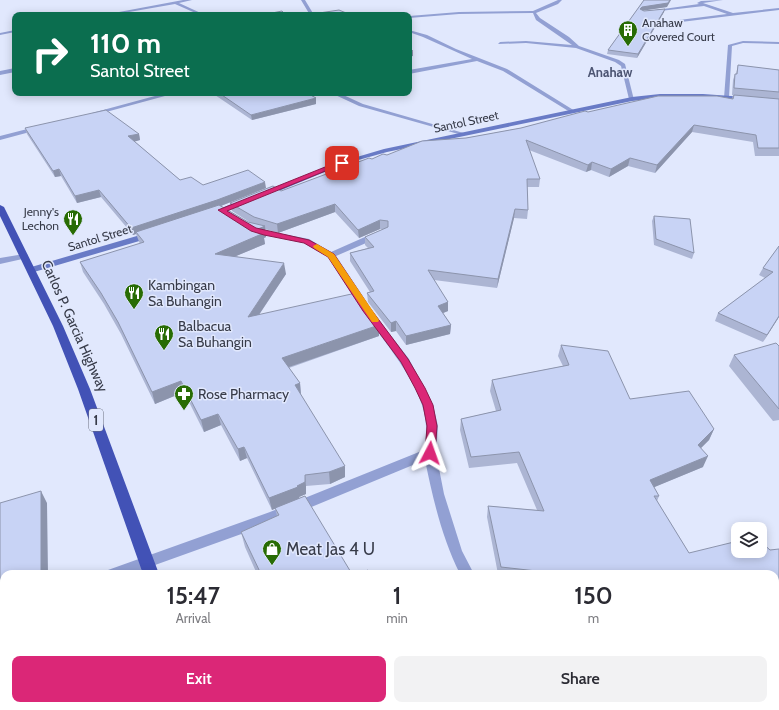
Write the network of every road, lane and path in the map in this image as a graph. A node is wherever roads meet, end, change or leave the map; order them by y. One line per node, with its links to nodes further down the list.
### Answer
1 (190, 0): 7 (street)
2 (303, 0): 12 (street)
3 (560, 0): 13 (street)
4 (692, 0): 6 (street)
5 (721, 0): 6 (street)
6 (697, 2): 8 (street)
7 (175, 3): 10 (street); 11 (street)
8 (704, 5): 14 (street); 15 (street)
9 (779, 9): 15 (street)
10 (122, 12)
11 (196, 12)
12 (310, 12)
13 (534, 12): 16 (street); 23 (street)
14 (644, 12)
15 (734, 15): 17 (street)
16 (412, 17)
17 (665, 23)
18 (12, 32): 20 (street)
19 (412, 33): 24 (street)
20 (0, 34)
21 (500, 43): 23 (street)
22 (779, 43): 30 (street)
23 (578, 47): 31 (street)
24 (480, 59): 26 (street); 33 (street)
25 (12, 71): 27 (street)
26 (412, 71)
27 (0, 73)
28 (162, 96): 34 (street)
29 (342, 96): 36 (street)
30 (726, 97): 31 (main road, Santol Street); 32 (main road, Santol Street)
31 (632, 99): 33 (main road, Santol Street)
32 (754, 100)
33 (572, 111): 36 (main road, Santol Street)
34 (89, 115)
35 (44, 127): 37 (street)
36 (464, 134): 38 (main road, Santol Street)
37 (0, 138)
38 (257, 196)
39 (250, 199): 41 (main road)
40 (0, 207): 48 (highway, Carlos P. Garcia Highway / 1)
41 (222, 210): 42 (main road); 43 (street)
42 (207, 215)
43 (233, 218)
44 (245, 225): 47 (street)
45 (384, 232): 47 (street)
46 (155, 233): 50 (main road, Santol Street)
47 (331, 255): 51 (street)
48 (24, 256): 49 (street); 50 (highway, Carlos P. Garcia Highway / 1)
49 (0, 261)
50 (31, 270): 52 (highway, Carlos P. Garcia Highway / 1)
51 (430, 453): 52 (street); 54 (street)
52 (150, 568): 53 (street)
53 (138, 570)
54 (465, 570)

